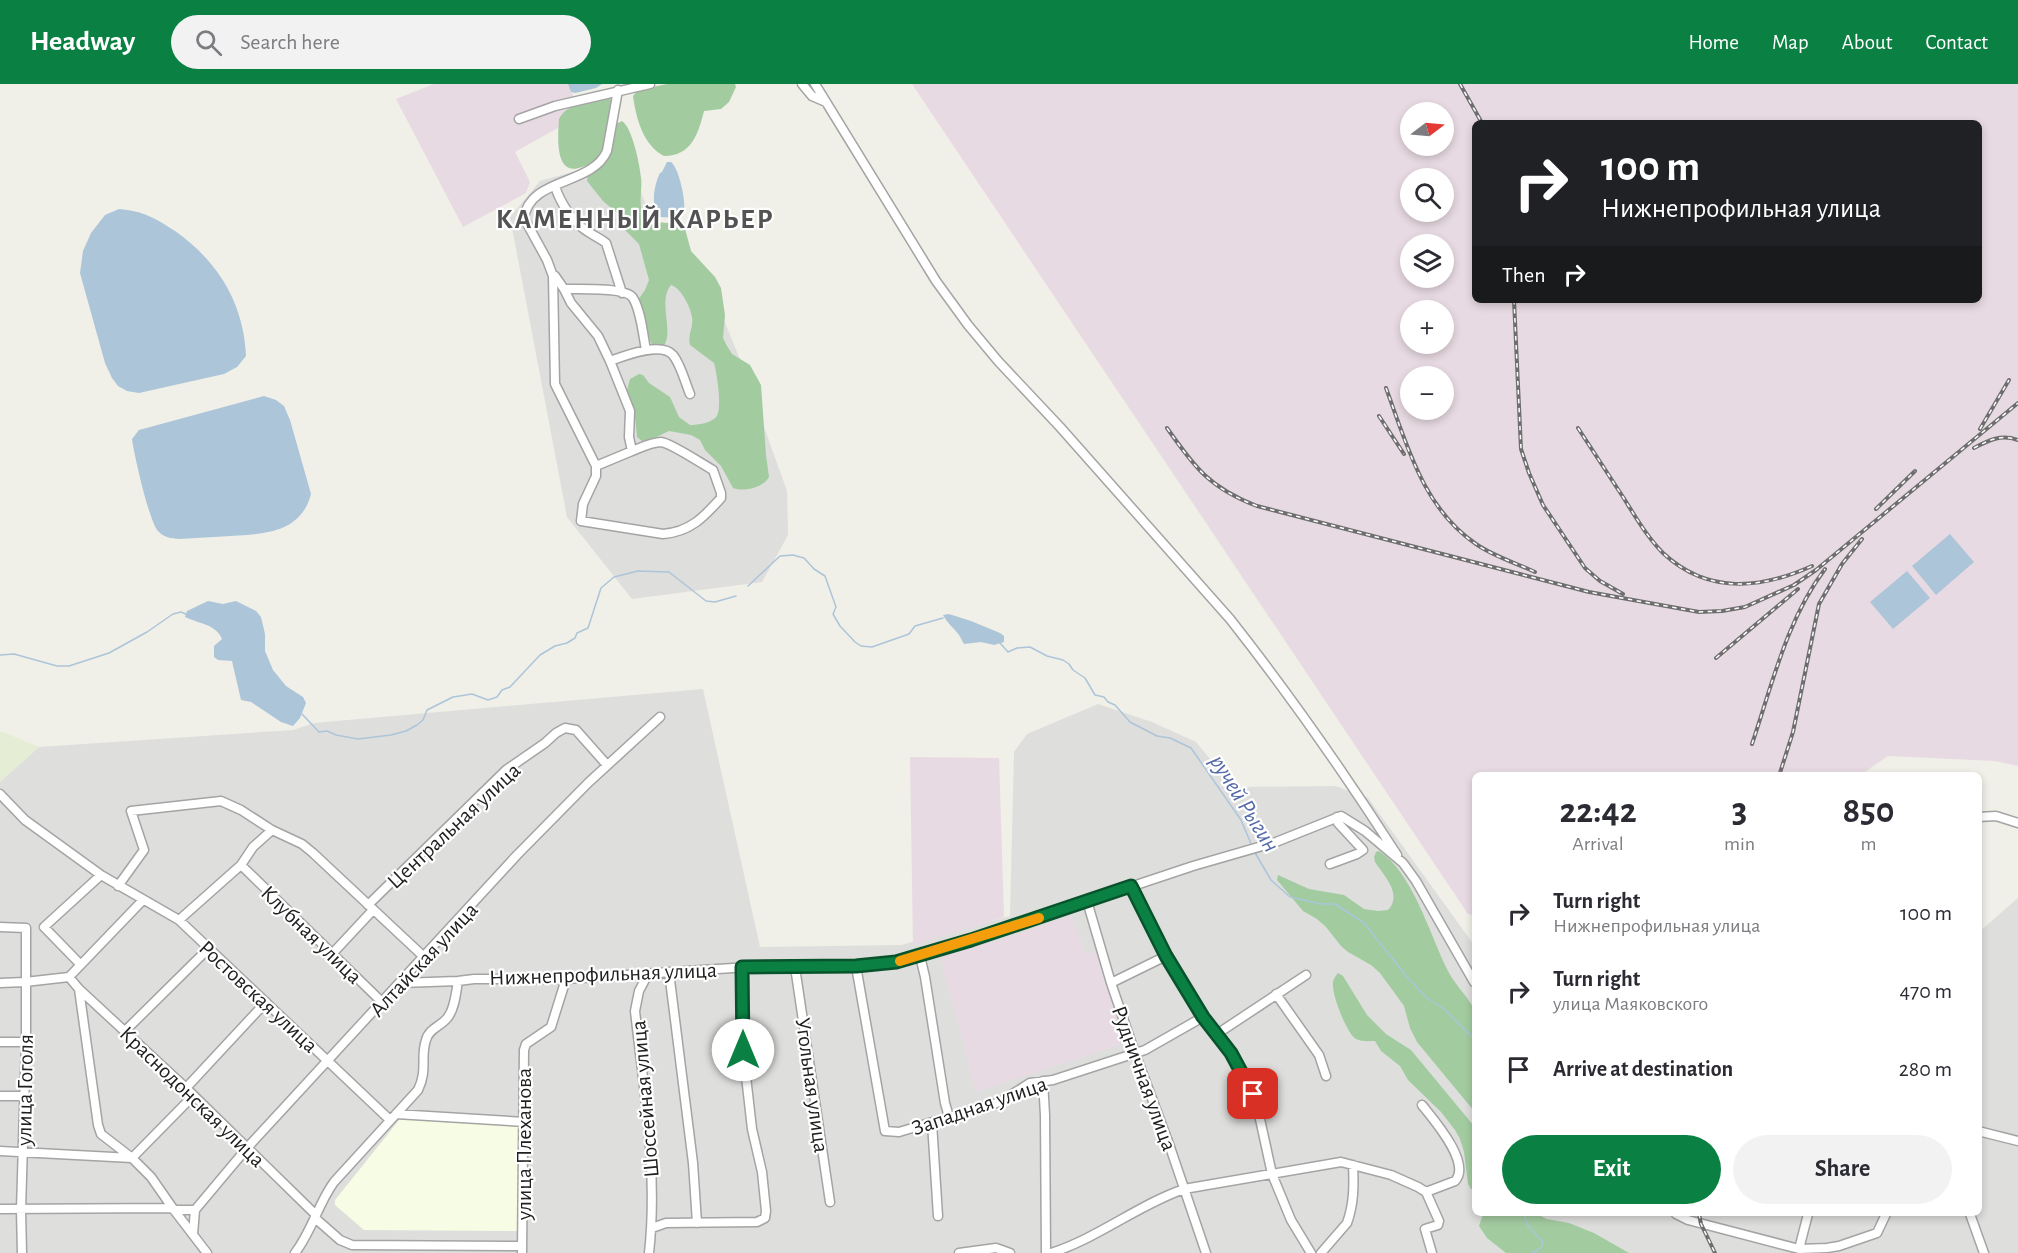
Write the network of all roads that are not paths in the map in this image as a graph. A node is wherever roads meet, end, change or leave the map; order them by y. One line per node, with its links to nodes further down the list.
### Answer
1 (650, 84): 4 (street)
2 (802, 84): 5 (street)
3 (815, 84): 5 (street)
4 (618, 90): 6 (street); 7 (street)
5 (826, 102): 23 (street)
6 (519, 118)
7 (555, 186): 8 (street); 10 (street)
8 (552, 274): 9 (street); 15 (street)
9 (564, 289): 10 (street); 12 (street)
10 (622, 293): 11 (street)
11 (646, 350): 12 (street); 13 (street)
12 (610, 361): 14 (street)
13 (690, 393)
14 (632, 451): 15 (street); 15 (street)
15 (596, 466)
16 (660, 717): 17 (street, Алтайская улица)
17 (607, 765): 31 (street, Центральная улица); 36 (street, Алтайская улица)
18 (0, 794): 26 (street, Ростовская улица)
19 (1337, 817): 23 (street); 24 (street); 28 (street, Нижнепрофильная улица)
20 (1982, 817): 21 (street)
21 (2018, 823)
22 (272, 830): 25 (street); 27 (street); 31 (street)
23 (1402, 863): 48 (street)
24 (1330, 864)
25 (241, 865): 32 (street); 35 (street, Клубная улица)
26 (101, 875): 27 (street, Ростовская улица); 39 (street)
27 (118, 886): 29 (street, Ростовская улица)
28 (1131, 886): 30 (street, Нижнепрофильная улица); 38 (street)
29 (143, 900): 32 (street, Ростовская улица); 39 (street)
30 (1087, 901): 37 (street, Нижнепрофильная улица); 53 (street, Рудничная улица)
31 (370, 908): 35 (street, Центральная улица); 36 (street)
32 (179, 920): 34 (street, Ростовская улица)
33 (0, 927): 51 (street, улица Гоголя)
34 (208, 948): 56 (street, Ростовская улица); 59 (street)
35 (332, 954): 57 (street, Клубная улица)
36 (423, 956): 52 (street, Алтайская улица)
37 (920, 956): 40 (street, Нижнепрофильная улица); 73 (street)
38 (1166, 956): 53 (street); 58 (street)
39 (80, 964): 46 (street)
40 (856, 966): 42 (street, Нижнепрофильная улица); 75 (street, Западная улица)
41 (742, 967): 42 (street, Нижнепрофильная улица); 43 (street, Нижнепрофильная улица); 97 (street)
42 (795, 967): 86 (street, Угольная улица)
43 (669, 972): 44 (street, Нижнепрофильная улица); 97 (street, Шоссейная улица)
44 (648, 974): 47 (street, Нижнепрофильная улица); 98 (street, Шоссейная улица)
45 (1306, 975): 55 (street)
46 (69, 978): 51 (street); 54 (street, Краснодонская улица)
47 (566, 979): 49 (street, Нижнепрофильная улица); 74 (street, улица Плеханова)
48 (1472, 979)
49 (458, 981): 52 (street, Нижнепрофильная улица); 72 (street, Нижнепрофильная улица)
50 (0, 982): 51 (street)
51 (25, 982): 62 (street, улица Гоголя)
52 (401, 983): 57 (street, Алтайская улица)
53 (1111, 983): 63 (street, Рудничная улица)
54 (79, 990): 59 (street, Краснодонская улица); 81 (street)
55 (1276, 994): 60 (street); 65 (street)
56 (266, 1002): 64 (street, Ростовская улица); 67 (street)
57 (383, 1003): 64 (street, Алтайская улица)
58 (1203, 1017): 60 (street); 63 (street, Западная улица)
59 (126, 1031): 67 (street, Краснодонская улица)
60 (1217, 1034): 83 (street)
61 (0, 1042): 62 (street)
62 (26, 1042): 69 (street, улица Гоголя)
63 (1135, 1053): 66 (street, Западная улица); 84 (street, Рудничная улица)
64 (328, 1061): 72 (street, Ростовская улица); 78 (street, Алтайская улица)
65 (1326, 1076)
66 (1043, 1081): 73 (street, Западная улица); 109 (street)
67 (186, 1088): 70 (street, Краснодонская улица)
68 (0, 1096): 69 (street)
69 (24, 1096): 80 (street, улица Гоголя)
70 (193, 1096): 78 (street, Краснодонская улица); 81 (street)
71 (1422, 1105): 85 (street)
72 (393, 1117): 74 (street); 92 (street, Нижнепрофильная улица)
73 (949, 1117): 75 (street, Западная улица)
74 (525, 1122): 102 (street, улица Плеханова)
75 (932, 1123): 91 (street)
76 (1982, 1135): 77 (street)
77 (2018, 1141)
78 (247, 1148): 90 (street, Алтайская улица); 92 (street, Краснодонская улица)
79 (0, 1151): 80 (street)
80 (23, 1151): 81 (street); 89 (street, улица Гоголя)
81 (132, 1158): 88 (street)
82 (1353, 1165): 83 (street); 85 (street); 113 (street)
83 (1272, 1174): 84 (street); 112 (street)
84 (1184, 1189): 110 (street); 111 (street, Рудничная улица)
85 (1426, 1192): 114 (street)
86 (830, 1202)
87 (0, 1209): 89 (street)
88 (173, 1209): 89 (street); 90 (street); 99 (street)
89 (21, 1210): 103 (street, улица Гоголя)
90 (195, 1210): 99 (street)
91 (938, 1215)
92 (316, 1216): 101 (street, Краснодонская улица); 105 (street, Нижнепрофильная улица)
93 (1679, 1216): 100 (street)
94 (1807, 1216): 100 (street)
95 (1885, 1216): 100 (street)
96 (1971, 1216): 115 (street)
97 (697, 1223): 98 (street)
98 (652, 1228): 106 (street, Шоссейная улица)
99 (193, 1234): 104 (street)
100 (1798, 1249)
101 (392, 1250): 102 (street, Краснодонская улица)
102 (522, 1250)
103 (22, 1253)
104 (207, 1253)
105 (295, 1253)
106 (650, 1253)
107 (959, 1253): 108 (street)
108 (1010, 1253)
109 (1046, 1253)
110 (1051, 1253)
111 (1206, 1253)
112 (1311, 1253)
113 (1321, 1253)
114 (1432, 1253)
115 (1984, 1253)

